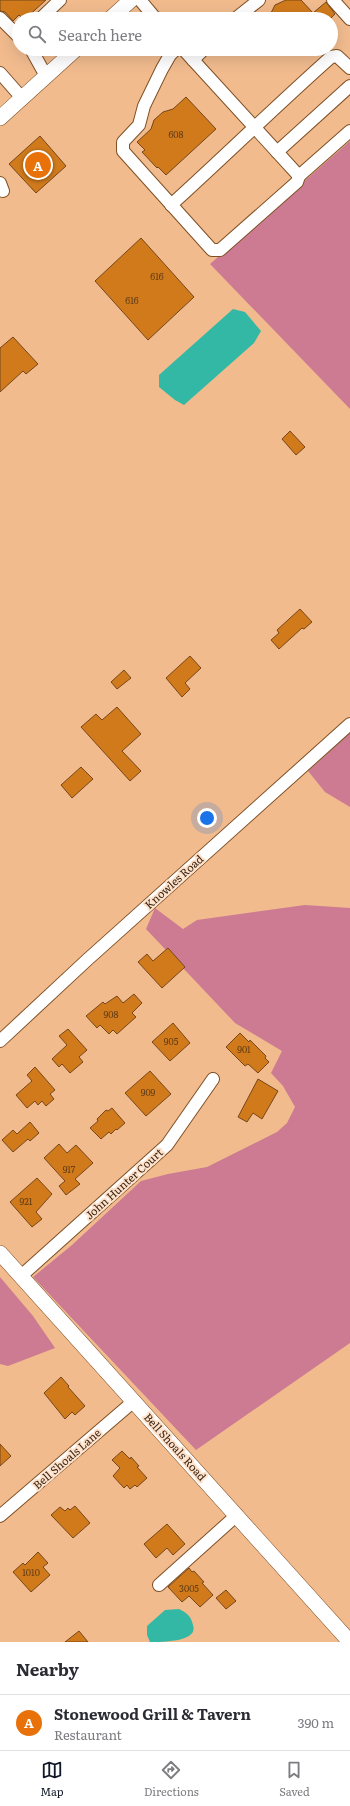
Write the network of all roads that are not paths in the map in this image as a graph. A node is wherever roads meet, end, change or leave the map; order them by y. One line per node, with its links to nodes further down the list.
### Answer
1 (60, 0): 6 (street)
2 (131, 0): 7 (main road)
3 (140, 0): 8 (street)
4 (259, 0): 9 (street)
5 (333, 0): 11 (street)
6 (47, 12)
7 (118, 12)
8 (150, 12)
9 (244, 12)
10 (0, 18): 12 (street)
11 (350, 19)
12 (12, 30)
13 (35, 56): 21 (street)
14 (68, 56): 21 (main road)
15 (169, 56): 29 (street)
16 (189, 56): 18 (street)
17 (197, 56): 18 (street)
18 (193, 60): 25 (street)
19 (350, 68): 25 (street)
20 (0, 73): 23 (street)
21 (46, 76): 23 (main road)
22 (350, 86): 27 (street)
23 (22, 98): 24 (main road)
24 (0, 118)
25 (255, 128): 27 (street); 29 (street)
26 (350, 130): 28 (street)
27 (277, 152): 28 (street)
28 (299, 176): 29 (street)
29 (171, 205)
30 (350, 724): 31 (street, Knowles Road)
31 (0, 1041)
32 (213, 1078): 34 (street, John Hunter Court)
33 (0, 1253): 34 (main road, Bell Shoals Road)
34 (21, 1276): 35 (main road, Bell Shoals Road)
35 (134, 1401): 36 (main road, Bell Shoals Road); 37 (street, Bell Shoals Lane)
36 (236, 1515): 38 (street); 39 (main road, Bell Shoals Road)
37 (0, 1516)
38 (159, 1585)
39 (350, 1642)

